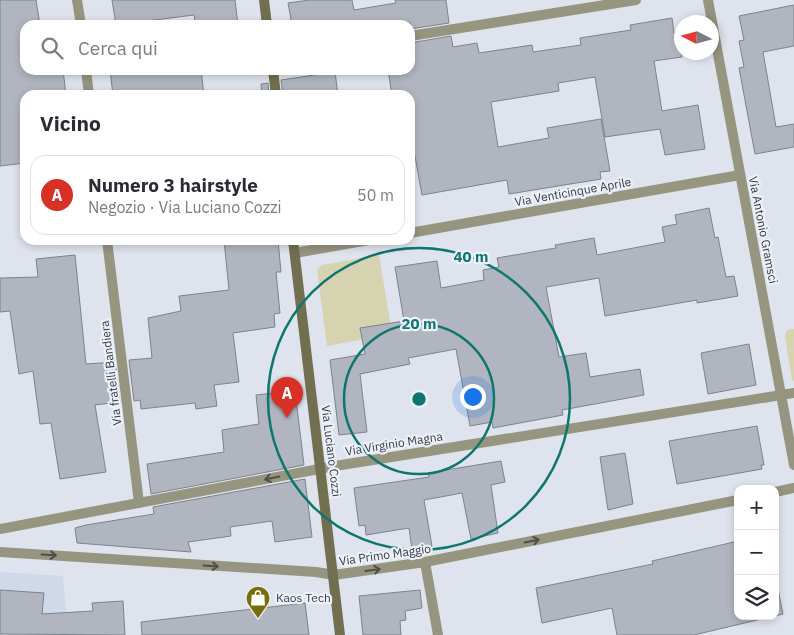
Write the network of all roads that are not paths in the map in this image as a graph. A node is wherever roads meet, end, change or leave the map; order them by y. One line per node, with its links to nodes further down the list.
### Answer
1 (78, 0): 5 (street)
2 (264, 0): 6 (street)
3 (636, 0): 7 (street)
4 (708, 0): 12 (street, Via Antonio Gramsci)
5 (80, 20)
6 (266, 20)
7 (415, 35)
8 (87, 75): 10 (street)
9 (274, 75): 11 (street)
10 (88, 90)
11 (275, 90)
12 (740, 175): 13 (street, Via Venticinque Aprile); 19 (street, Via Antonio Gramsci)
13 (415, 232)
14 (108, 245): 25 (street, Via fratelli Bandiera)
15 (294, 245): 17 (street, Via Luciano Cozzi)
16 (341, 245): 17 (street)
17 (295, 253): 21 (street, Via Luciano Cozzi)
18 (794, 393): 19 (street, Via Virginio Magna)
19 (782, 395): 20 (street, Via Antonio Gramsci); 21 (street, Via Virginio Magna)
20 (794, 466)
21 (320, 469): 25 (street, Via Virginio Magna, one-way to 25); 29 (street, Via Luciano Cozzi)
22 (794, 488): 23 (street)
23 (779, 491)
24 (734, 501): 28 (street, Via Primo Maggio, one-way to 24)
25 (139, 503): 26 (street, Via Virginio Magna)
26 (0, 529)
27 (0, 552): 29 (street, Via Primo Maggio, one-way to 29)
28 (426, 562): 29 (street, Via Primo Maggio, one-way to 28); 31 (street)
29 (334, 575): 30 (street, Via Luciano Cozzi)
30 (340, 635)
31 (438, 635)

